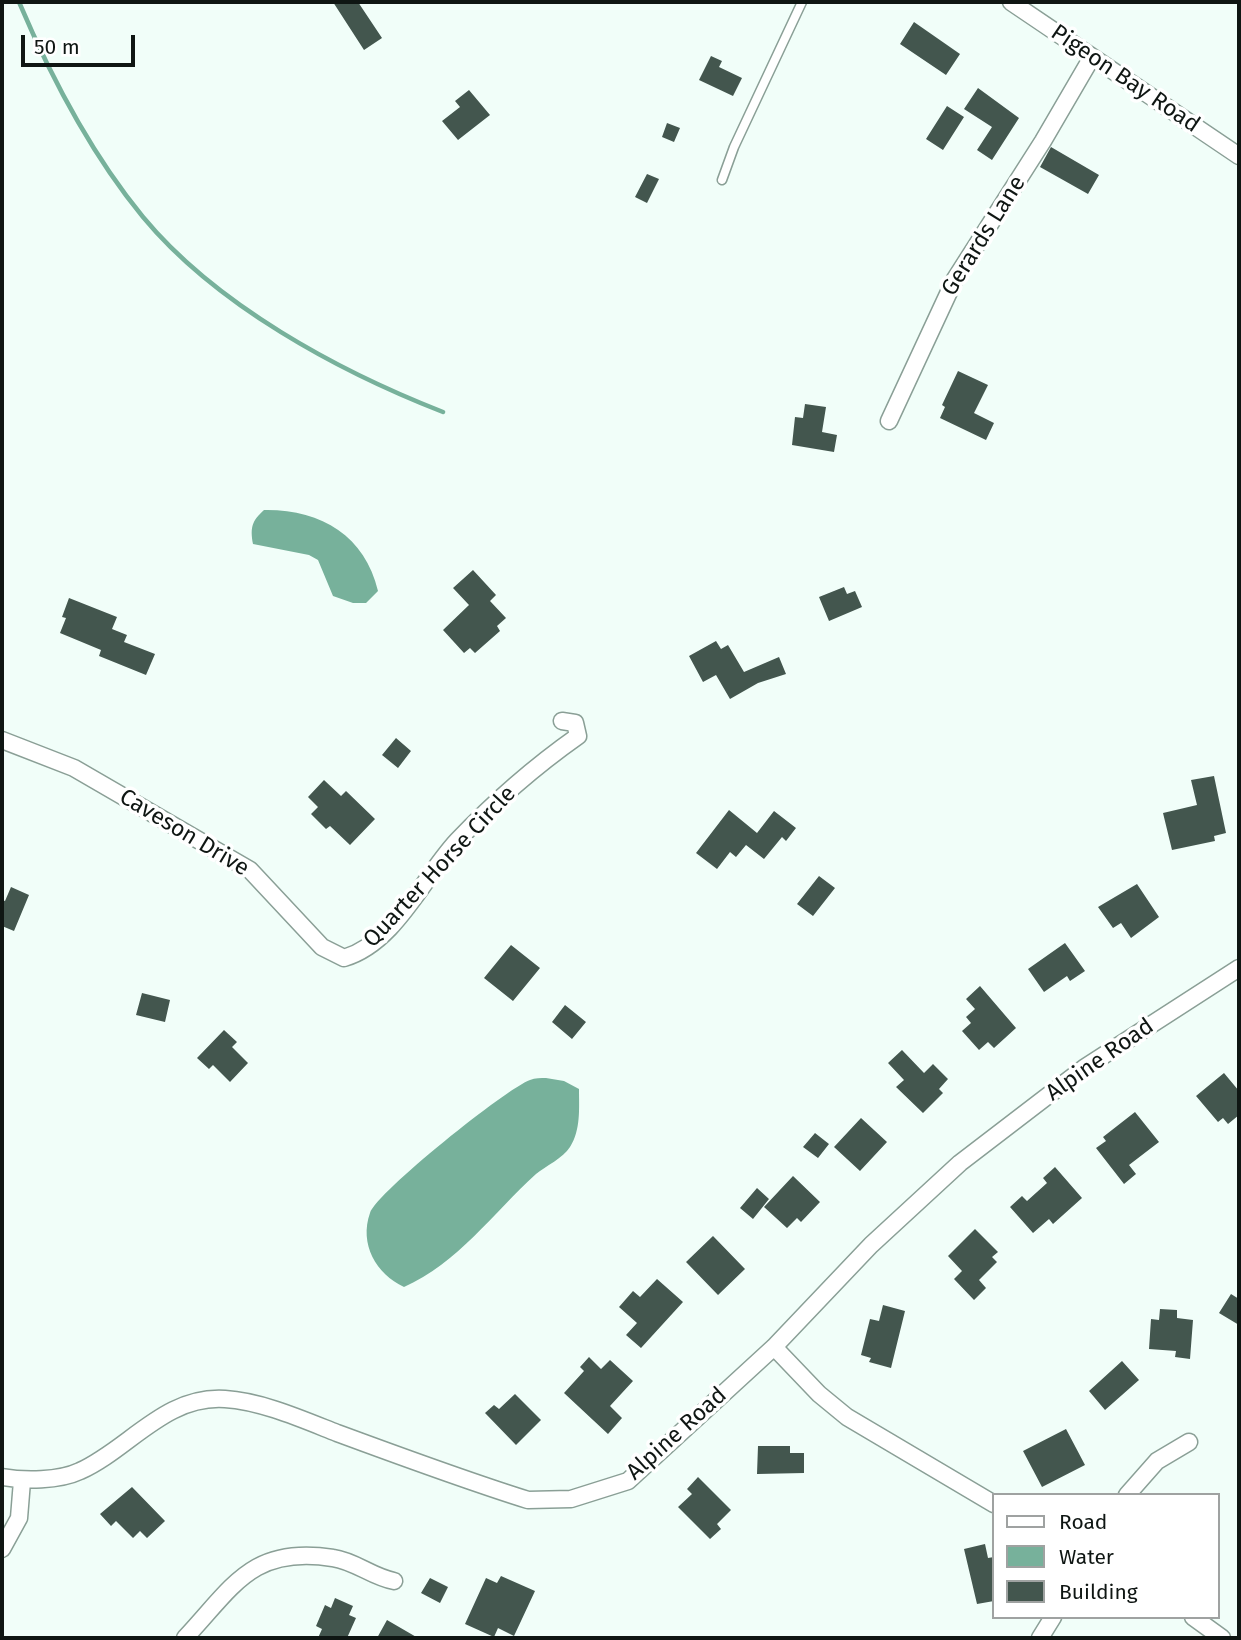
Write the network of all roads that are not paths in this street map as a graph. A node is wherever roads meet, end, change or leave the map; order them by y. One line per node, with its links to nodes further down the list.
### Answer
1 (802, 2): 5 (lane)
2 (1011, 2): 3 (street, Pigeon Bay Road)
3 (1092, 57): 4 (street, Pigeon Bay Road); 6 (street, Gerards Lane)
4 (1239, 156)
5 (722, 180)
6 (889, 421)
7 (562, 721): 9 (street, Quarter Horse Circle)
8 (2, 740): 9 (street, Caveson Drive)
9 (344, 958)
10 (1239, 968): 11 (street, Alpine Road)
11 (774, 1347): 14 (street, Alpine Road); 16 (street)
12 (1189, 1442): 15 (street)
13 (2, 1478): 14 (street, Alpine Road)
14 (22, 1481): 17 (street)
15 (1129, 1493)
16 (992, 1502)
17 (2, 1549)
18 (394, 1581): 21 (street)
19 (1052, 1619): 22 (street)
20 (1196, 1619): 23 (street)
21 (185, 1638)
22 (1040, 1638)
23 (1222, 1638)

